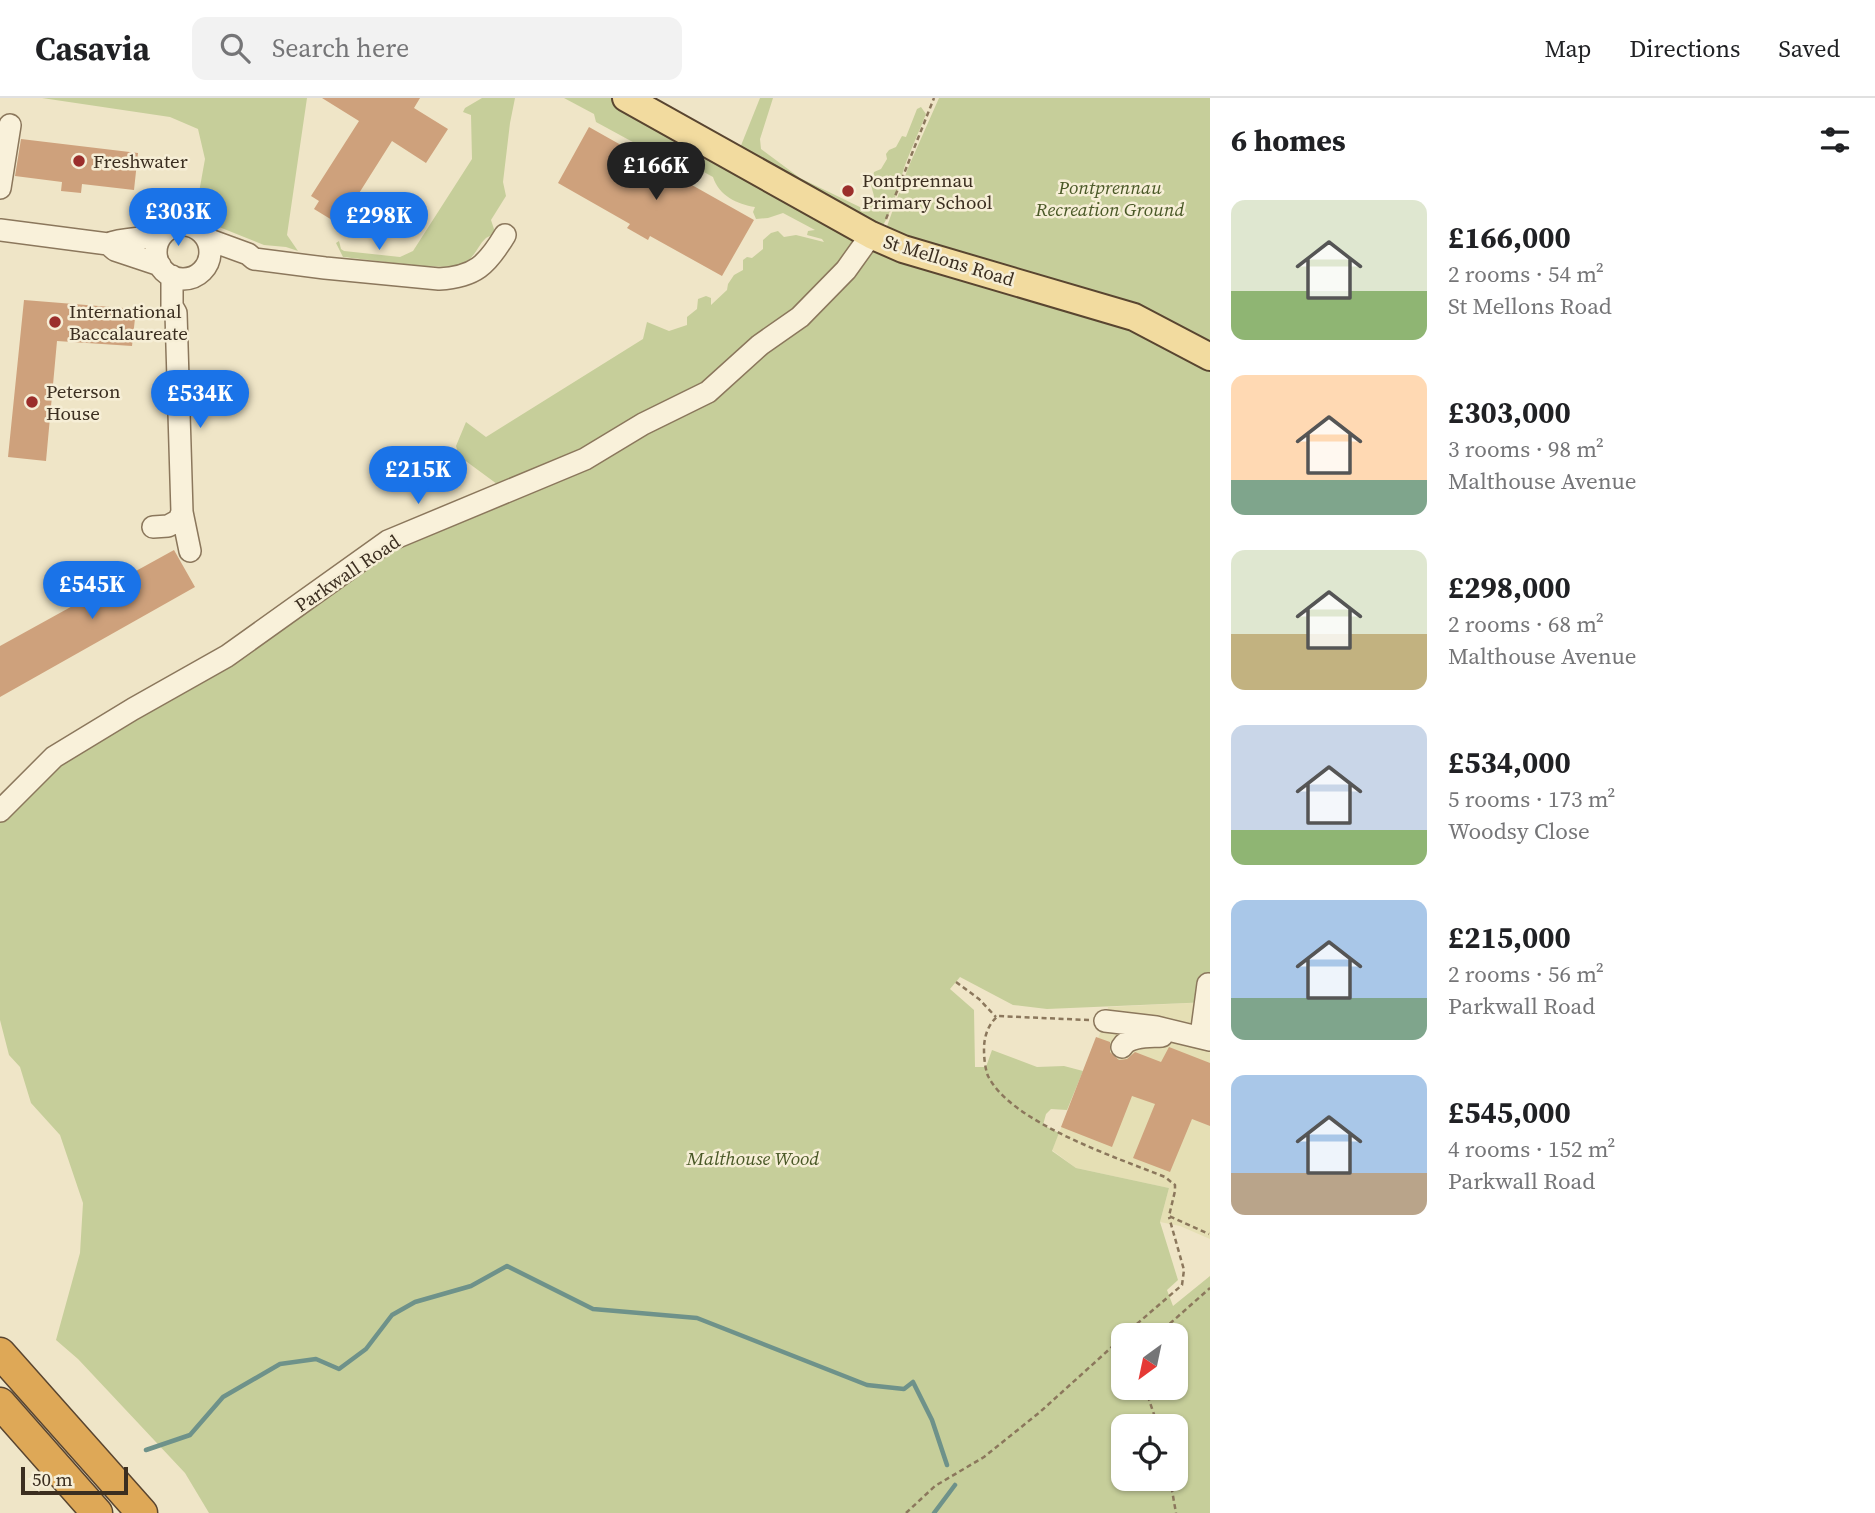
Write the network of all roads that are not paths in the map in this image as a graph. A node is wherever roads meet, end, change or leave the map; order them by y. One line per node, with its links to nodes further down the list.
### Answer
1 (626, 98): 7 (main road, St Mellons Road)
2 (10, 125): 3 (street)
3 (0, 188)
4 (187, 202): 5 (street)
5 (184, 225): 8 (street); 10 (street)
6 (0, 230): 11 (street)
7 (877, 230): 16 (main road, St Mellons Road); 20 (street, Parkwall Road)
8 (162, 234): 11 (street); 14 (street)
9 (505, 236): 12 (street)
10 (207, 239): 12 (street); 13 (street)
11 (108, 244): 14 (street)
12 (254, 259): 13 (street)
13 (201, 270): 14 (street); 15 (street)
14 (166, 271): 15 (street)
15 (176, 313): 17 (street)
16 (1210, 357)
17 (182, 512): 18 (street); 19 (street)
18 (153, 527)
19 (190, 551)
20 (0, 811)
21 (1208, 984): 23 (street)
22 (1105, 1021): 23 (street)
23 (1200, 1037): 24 (street)
24 (1122, 1047)
25 (0, 1353): 28 (highway)
26 (0, 1403): 27 (highway)
27 (97, 1513)
28 (142, 1513)

